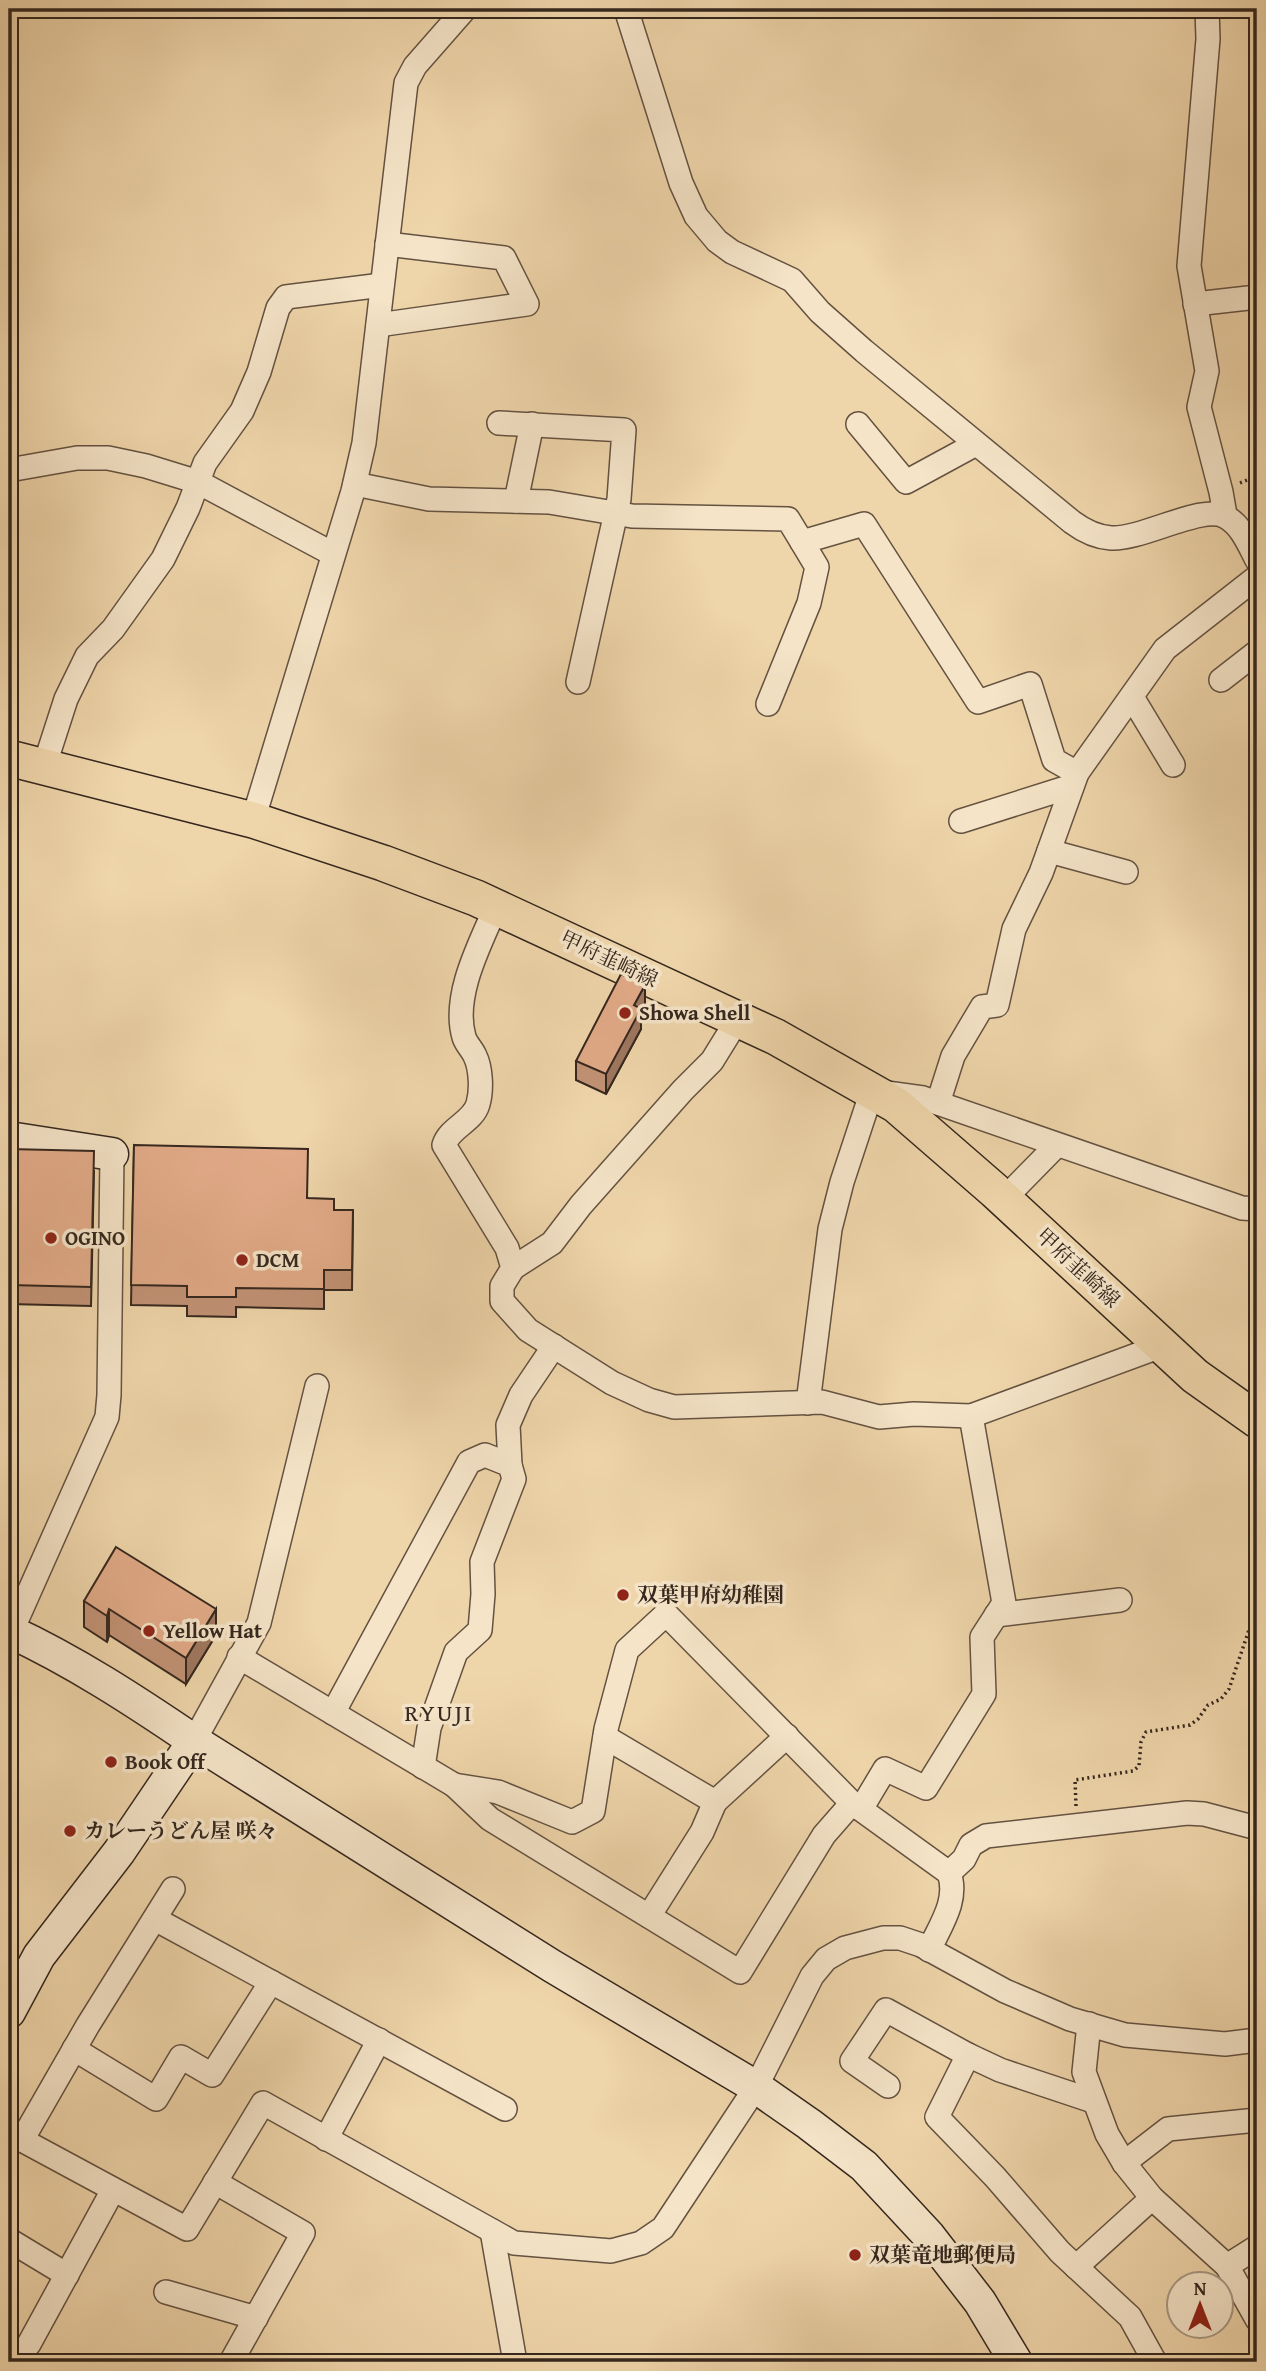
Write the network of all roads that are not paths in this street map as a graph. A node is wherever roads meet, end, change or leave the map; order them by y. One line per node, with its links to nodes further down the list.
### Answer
1 (465, 9): 4 (street)
2 (625, 9): 12 (street)
3 (1207, 9): 7 (street)
4 (387, 244): 5 (street); 8 (street)
5 (383, 285): 8 (street); 14 (street)
6 (1257, 297): 7 (street)
7 (1195, 304): 18 (street)
8 (378, 325): 15 (street)
9 (499, 422): 11 (street)
10 (859, 424): 12 (street)
11 (532, 425): 16 (street); 17 (street)
12 (976, 444): 18 (street)
13 (9, 470): 14 (street)
14 (198, 482): 20 (street); 30 (street)
15 (355, 484): 16 (street); 20 (street)
16 (516, 501): 17 (street)
17 (615, 513): 19 (street); 25 (street)
18 (1225, 515): 21 (street)
19 (802, 542): 27 (street); 31 (street)
20 (333, 554): 32 (street)
21 (1257, 561)
22 (1257, 577): 26 (street)
23 (1257, 652): 24 (street)
24 (1222, 680)
25 (578, 682)
26 (1132, 697): 29 (street); 31 (street)
27 (768, 704)
28 (9, 758): 30 (main road, 甲府韮崎線)
29 (1173, 765)
30 (44, 767): 32 (main road, 甲府韮崎線)
31 (1075, 779): 33 (street); 34 (street)
32 (253, 820): 36 (main road, 甲府韮崎線)
33 (961, 821)
34 (1049, 852): 35 (street); 39 (street)
35 (1126, 872)
36 (496, 907): 37 (main road, 甲府韮崎線); 45 (street)
37 (738, 1019): 38 (main road, 甲府韮崎線); 45 (street)
38 (872, 1091): 39 (street); 43 (main road, 甲府韮崎線); 49 (street)
39 (938, 1103): 41 (street)
40 (9, 1138): 42 (street)
41 (1058, 1145): 43 (street); 44 (street)
42 (112, 1154): 55 (street)
43 (1004, 1199): 47 (main road, 甲府韮崎線)
44 (1257, 1209)
45 (513, 1268): 46 (street)
46 (554, 1346): 49 (street); 52 (street)
47 (1161, 1346): 50 (street); 51 (main road, 甲府韮崎線)
48 (317, 1387): 56 (street)
49 (808, 1403): 50 (street)
50 (971, 1416): 54 (street)
51 (1257, 1420)
52 (510, 1465): 57 (street); 61 (street)
53 (1119, 1600): 54 (street)
54 (996, 1615): 64 (street)
55 (10, 1634): 60 (street)
56 (239, 1657): 57 (street); 60 (street)
57 (333, 1713): 61 (street)
58 (787, 1736): 59 (street); 63 (street); 64 (street)
59 (605, 1737): 62 (street); 63 (street)
60 (194, 1741): 72 (street); 79 (street)
61 (423, 1767): 62 (street)
62 (454, 1785): 68 (street)
63 (715, 1802): 68 (street)
64 (857, 1806): 66 (street); 68 (street)
65 (1257, 1828): 66 (street)
66 (949, 1873): 70 (street)
67 (173, 1889): 69 (street)
68 (649, 1916)
69 (155, 1919): 71 (street); 76 (street)
70 (929, 1950): 73 (street); 79 (street)
71 (271, 1982): 74 (street); 76 (street)
72 (9, 2012)
73 (1089, 2024): 75 (street); 80 (street)
74 (379, 2040): 81 (street); 84 (street)
75 (1257, 2040)
76 (74, 2049): 83 (street)
77 (968, 2055): 78 (street); 80 (street); 93 (street)
78 (888, 2086)
79 (755, 2087): 89 (street); 101 (street)
80 (1093, 2101): 85 (street)
81 (505, 2109)
82 (1257, 2120): 85 (street)
83 (15, 2136): 87 (street)
84 (327, 2139): 86 (street); 89 (street)
85 (1124, 2163): 88 (street)
86 (215, 2182): 87 (street); 96 (street)
87 (113, 2190): 94 (street)
88 (1152, 2198): 92 (street); 93 (street)
89 (492, 2231): 100 (street)
90 (9, 2240): 94 (street)
91 (1257, 2247): 92 (street)
92 (1227, 2266): 97 (street)
93 (1076, 2267): 102 (street)
94 (67, 2275): 98 (street)
95 (166, 2292): 96 (street)
96 (256, 2318): 99 (street)
97 (1257, 2319)
98 (14, 2362)
99 (231, 2362)
100 (515, 2362)
101 (1016, 2362)
102 (1156, 2362)

